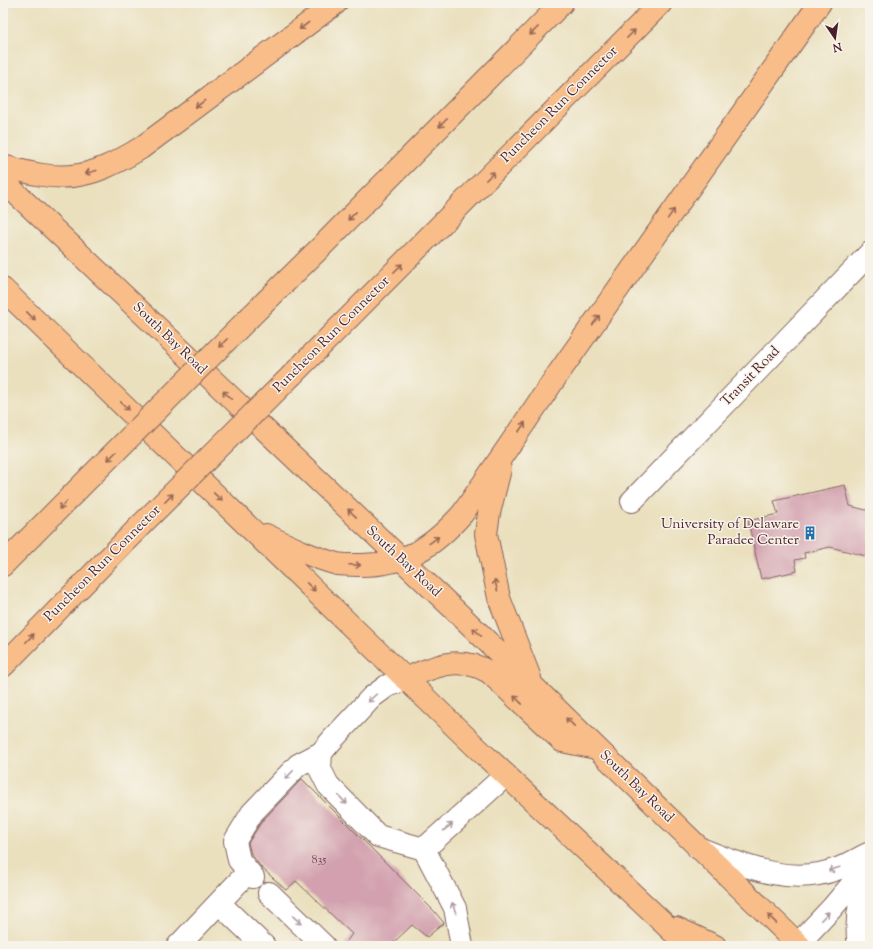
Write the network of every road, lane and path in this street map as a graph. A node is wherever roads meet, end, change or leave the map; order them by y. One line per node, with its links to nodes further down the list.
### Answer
1 (336, 3): 5 (highway, one-way to 5)
2 (562, 3): 13 (highway, one-way to 13, bridge)
3 (661, 3): 14 (highway, Puncheon Run Connector, one-way to 3, bridge)
4 (820, 3): 9 (highway, one-way to 4)
5 (3, 166)
6 (3, 181): 12 (highway, South Bay Road, one-way to 6)
7 (870, 253): 10 (street, Transit Road)
8 (3, 289): 11 (highway, one-way to 11)
9 (506, 449): 12 (highway, one-way to 9); 16 (highway, one-way to 9)
10 (632, 501)
11 (253, 530): 12 (highway, one-way to 12); 15 (highway, one-way to 15)
12 (401, 560): 16 (highway, South Bay Road, one-way to 12)
13 (4, 564)
14 (3, 666)
15 (406, 679): 17 (highway, one-way to 15); 18 (street, one-way to 18); 19 (highway)
16 (533, 687): 17 (highway, South Bay Road, one-way to 16)
17 (596, 748): 20 (highway, South Bay Road)
18 (321, 754): 21 (street, one-way to 21); 26 (street, one-way to 26)
19 (506, 775): 21 (street, one-way to 19); 27 (highway)
20 (698, 848): 22 (street, one-way to 20); 28 (highway, South Bay Road, one-way to 20)
21 (424, 849): 32 (street, one-way to 21)
22 (870, 853)
23 (870, 863): 28 (street, one-way to 23)
24 (870, 874): 36 (street)
25 (269, 893): 31 (street, one-way to 31)
26 (219, 903): 29 (street); 30 (street)
27 (665, 924): 33 (street); 34 (highway); 35 (highway)
28 (797, 945)
29 (178, 946)
30 (264, 946)
31 (324, 946)
32 (462, 946)
33 (673, 946)
34 (688, 946)
35 (715, 946)
36 (859, 946)

